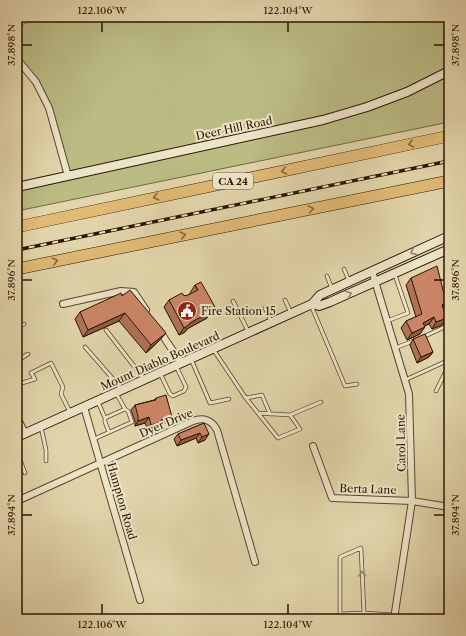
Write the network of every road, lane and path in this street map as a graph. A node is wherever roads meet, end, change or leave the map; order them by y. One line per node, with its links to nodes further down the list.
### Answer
1 (17, 60): 4 (street)
2 (449, 71): 4 (main road, Deer Hill Road)
3 (449, 136): 7 (highway, CA 24, one-way to 7)
4 (68, 176): 6 (main road, Deer Hill Road)
5 (449, 181): 10 (highway, one-way to 5)
6 (17, 187)
7 (17, 227)
8 (449, 236): 12 (main road, Mount Diablo Boulevard, one-way to 12)
9 (449, 249): 13 (main road, Mount Diablo Boulevard)
10 (17, 269)
11 (344, 270): 15 (lane)
12 (372, 271): 15 (main road, Mount Diablo Boulevard); 16 (street, Carol Lane)
13 (395, 274): 16 (main road, Mount Diablo Boulevard); 25 (lane)
14 (327, 276): 17 (lane)
15 (349, 281): 17 (main road, Mount Diablo Boulevard)
16 (375, 283): 21 (main road, Mount Diablo Boulevard, one-way to 16); 25 (street, Carol Lane)
17 (332, 289): 21 (main road, Mount Diablo Boulevard)
18 (285, 300): 23 (lane)
19 (233, 301): 32 (lane)
20 (63, 304): 24 (street)
21 (311, 304): 23 (main road, Mount Diablo Boulevard); 46 (lane)
22 (265, 308): 26 (lane)
23 (291, 314): 26 (main road, Mount Diablo Boulevard)
24 (151, 318)
25 (387, 321): 34 (street, Carol Lane)
26 (272, 322): 32 (main road, Mount Diablo Boulevard)
27 (24, 324): 30 (lane)
28 (155, 324): 40 (street)
29 (449, 325): 34 (lane)
30 (17, 327)
31 (106, 330): 44 (lane)
32 (249, 333): 35 (main road, Mount Diablo Boulevard)
33 (85, 347): 47 (lane)
34 (395, 348): 45 (street, Carol Lane)
35 (213, 349): 37 (main road, Mount Diablo Boulevard); 49 (lane)
36 (28, 354): 39 (lane)
37 (191, 359): 40 (main road, Mount Diablo Boulevard); 50 (lane)
38 (449, 360): 45 (lane)
39 (17, 361)
40 (178, 365): 42 (main road, Mount Diablo Boulevard); 42 (lane)
41 (449, 365): 48 (lane)
42 (160, 373): 44 (main road, Mount Diablo Boulevard)
43 (17, 380): 55 (lane)
44 (144, 380): 47 (main road, Mount Diablo Boulevard)
45 (405, 380): 72 (street, Carol Lane)
46 (357, 384)
47 (119, 391): 51 (main road, Mount Diablo Boulevard); 54 (lane)
48 (436, 391)
49 (246, 398): 56 (lane); 57 (lane)
50 (230, 399)
51 (98, 401): 53 (main road, Mount Diablo Boulevard); 60 (lane)
52 (321, 402): 58 (lane)
53 (84, 407): 55 (main road, Mount Diablo Boulevard); 65 (street, Hampton Road)
54 (125, 409): 60 (lane); 62 (lane)
55 (70, 413): 61 (main road, Mount Diablo Boulevard)
56 (258, 413): 57 (lane); 58 (lane)
57 (270, 414): 58 (lane)
58 (290, 415)
59 (17, 416): 63 (street)
60 (105, 418): 62 (lane)
61 (41, 427): 63 (main road, Mount Diablo Boulevard); 68 (lane)
62 (109, 432): 65 (lane)
63 (25, 434): 64 (main road, Mount Diablo Boulevard)
64 (17, 437)
65 (94, 439): 69 (street, Hampton Road)
66 (313, 446): 72 (street, Berta Lane)
67 (17, 452): 70 (lane)
68 (46, 461)
69 (101, 463): 71 (street, Dyer Drive); 74 (street, Dyer Drive); 75 (street, Hampton Road)
70 (25, 473)
71 (17, 501)
72 (412, 501): 73 (street); 77 (street, Carol Lane)
73 (449, 506)
74 (255, 562)
75 (140, 600)
76 (364, 613): 76 (lane, one-way to 76); 77 (lane)
77 (394, 617)

